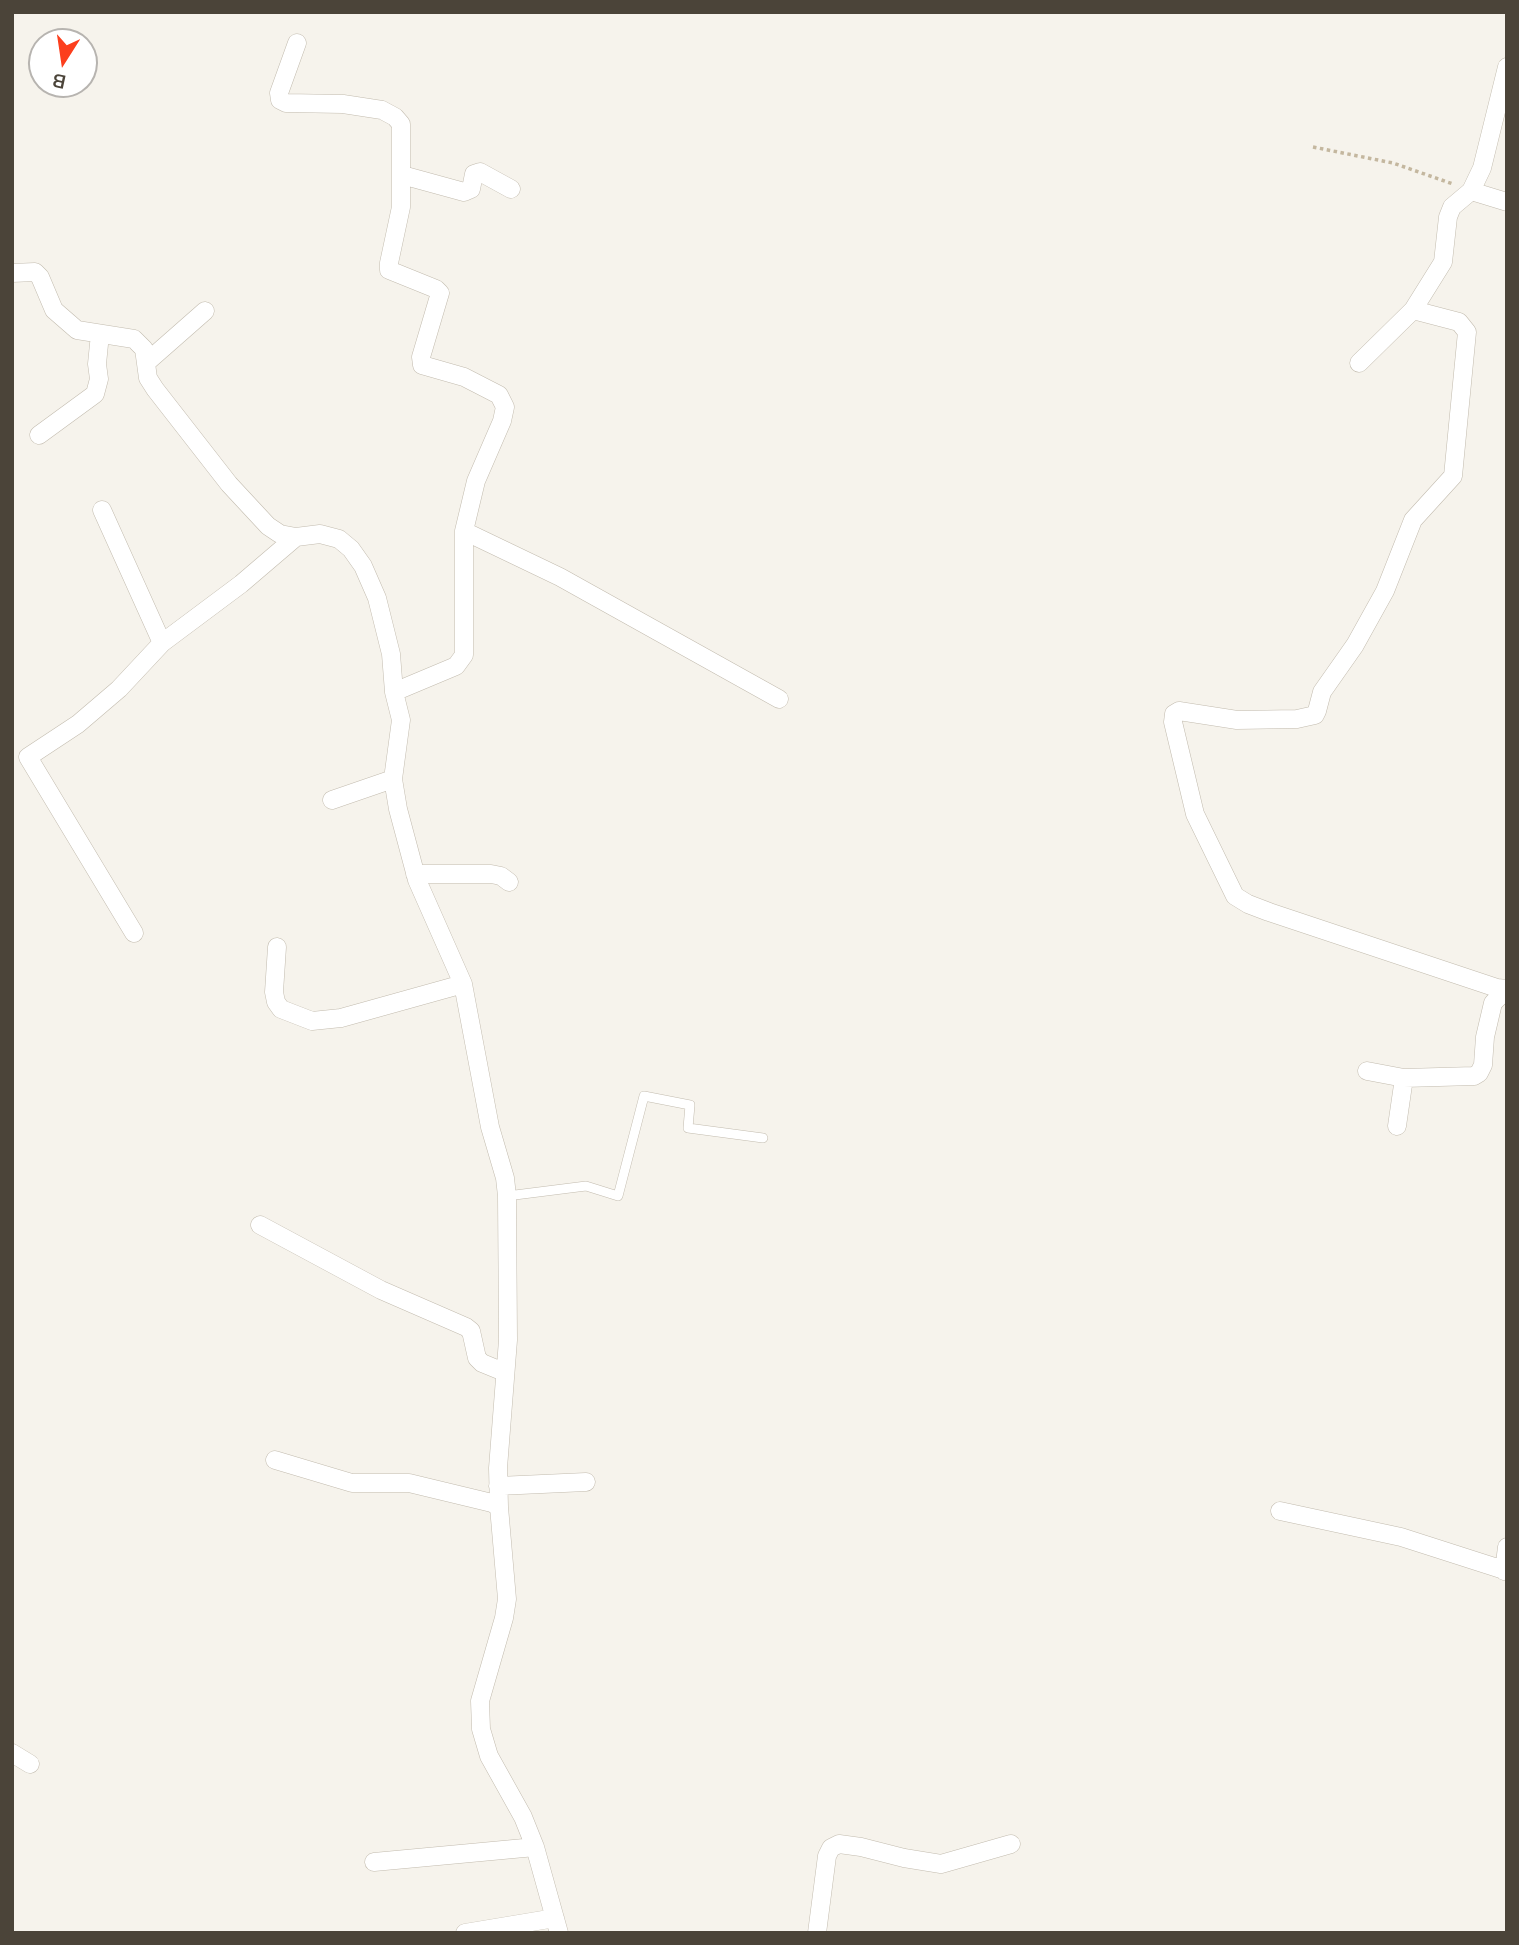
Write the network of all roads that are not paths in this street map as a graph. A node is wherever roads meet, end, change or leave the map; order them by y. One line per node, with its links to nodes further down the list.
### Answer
1 (297, 43): 3 (street)
2 (1507, 67): 5 (street)
3 (402, 176): 4 (street); 15 (street)
4 (511, 190)
5 (1471, 191): 6 (street); 8 (street)
6 (1507, 202)
7 (12, 273): 10 (street)
8 (1413, 310): 12 (street); 27 (street)
9 (205, 311): 11 (street)
10 (100, 334): 11 (street); 13 (street)
11 (147, 362): 16 (street)
12 (1359, 363)
13 (39, 435)
14 (102, 510): 17 (street)
15 (464, 531): 18 (street); 19 (street)
16 (296, 537): 17 (street); 18 (street)
17 (162, 643): 24 (street)
18 (394, 692): 20 (street)
19 (779, 699)
20 (393, 779): 21 (street); 22 (street)
21 (332, 800)
22 (415, 874): 23 (street); 26 (street)
23 (509, 883)
24 (134, 933)
25 (277, 947): 26 (street)
26 (463, 984): 32 (street)
27 (1507, 989): 29 (street)
28 (1367, 1071): 29 (street)
29 (1404, 1078): 30 (street)
30 (1397, 1126)
31 (763, 1138): 32 (lane)
32 (507, 1196): 34 (street)
33 (260, 1226): 34 (street)
34 (504, 1372): 37 (street)
35 (275, 1460): 38 (street)
36 (586, 1482): 37 (street)
37 (498, 1486): 38 (street)
38 (499, 1507): 45 (street)
39 (1280, 1511): 41 (street)
40 (1507, 1547): 41 (street)
41 (1505, 1571)
42 (12, 1753): 43 (street)
43 (30, 1764)
44 (1011, 1844): 49 (street)
45 (536, 1847): 46 (street); 47 (street)
46 (374, 1862)
47 (557, 1926): 48 (street)
48 (465, 1933)
49 (817, 1933)

